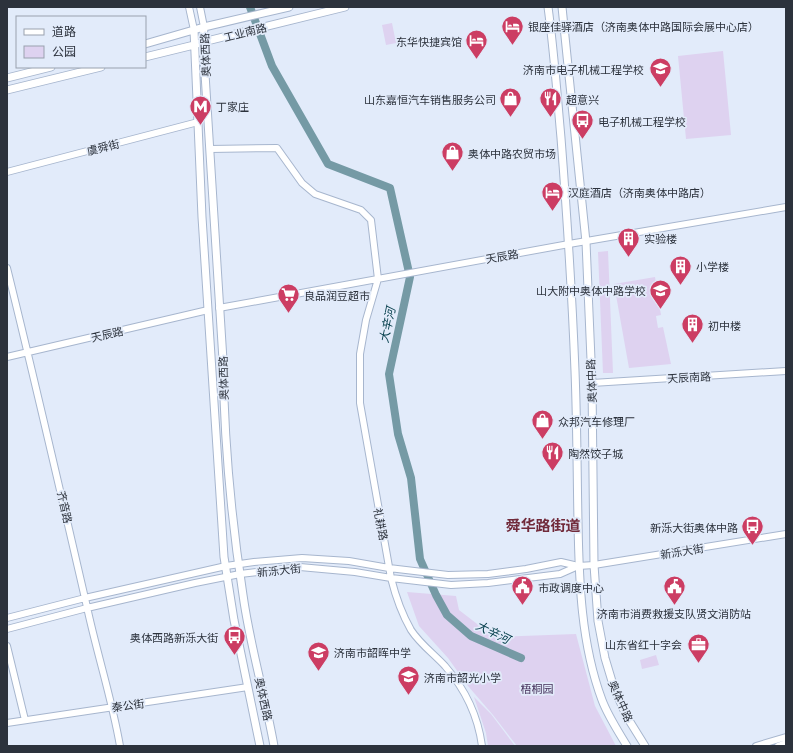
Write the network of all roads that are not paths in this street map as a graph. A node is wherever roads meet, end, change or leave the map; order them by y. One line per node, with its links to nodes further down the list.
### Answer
1 (189, 7): 8 (street, 奥体西路)
2 (200, 7): 7 (street, 奥体西路)
3 (289, 7): 7 (main road, 工业南路)
4 (345, 7): 9 (main road, 工业南路)
5 (548, 7): 22 (main road, 奥体中路)
6 (562, 7): 21 (main road, 奥体中路)
7 (204, 27): 8 (main road, 工业南路); 9 (main road, 奥体西路)
8 (194, 30): 10 (main road, 工业南路); 11 (main road, 奥体西路)
9 (203, 42): 11 (main road, 工业南路); 18 (main road, 奥体西路)
10 (146, 44)
11 (194, 46): 12 (main road, 工业南路); 17 (main road, 奥体西路)
12 (146, 56)
13 (47, 68): 15 (main road)
14 (97, 68): 16 (main road)
15 (7, 78)
16 (7, 90)
17 (198, 122): 19 (street, 虞舜街); 26 (main road, 奥体西路)
18 (210, 149): 24 (street); 25 (main road, 奥体西路)
19 (7, 172)
20 (786, 208): 21 (street, 天辰路)
21 (586, 242): 22 (street, 天辰路); 30 (main road, 奥体中路)
22 (569, 244): 24 (street, 天辰路); 35 (main road, 奥体中路)
23 (7, 268): 27 (street, 齐音路)
24 (378, 279): 25 (street, 天辰路); 36 (street, 礼耕路)
25 (220, 308): 32 (main road, 奥体西路)
26 (208, 310): 27 (street, 天辰路); 34 (main road, 奥体西路)
27 (28, 352): 28 (street, 天辰路); 40 (street, 齐音路)
28 (7, 357)
29 (786, 371): 30 (street, 天辰南路)
30 (592, 383): 33 (main road, 奥体中路)
31 (786, 534): 33 (street, 新泺大街)
32 (239, 564): 34 (street, 新泺大街); 36 (street, 新泺大街); 37 (main road, 奥体西路)
33 (594, 565): 35 (street, 新泺大街); 56 (main road, 奥体中路)
34 (226, 566): 38 (main road, 奥体西路); 40 (street, 新泺大街)
35 (578, 566): 36 (street, 新泺大街); 39 (street, 新泺大街); 55 (main road, 奥体中路)
36 (389, 568): 39 (street, 礼耕路)
37 (240, 574): 38 (street, 新泺大街); 39 (street, 新泺大街); 53 (main road, 奥体西路)
38 (227, 576): 41 (street, 新泺大街); 45 (main road, 奥体西路)
39 (391, 578): 54 (street, 礼耕路)
40 (85, 598): 41 (street, 齐音路); 42 (street, 新泺大街)
41 (87, 608): 43 (street, 新泺大街); 46 (street, 齐音路)
42 (7, 618)
43 (7, 629)
44 (7, 646): 47 (street)
45 (248, 687): 46 (street, 秦公街); 52 (main road, 奥体西路)
46 (112, 708): 47 (street, 秦公街); 51 (street, 齐音路)
47 (25, 720): 48 (street, 秦公街)
48 (7, 722)
49 (786, 737): 57 (street)
50 (786, 743): 58 (street)
51 (120, 746)
52 (260, 746)
53 (274, 746)
54 (482, 746)
55 (628, 746)
56 (645, 746)
57 (756, 746)
58 (778, 746)

